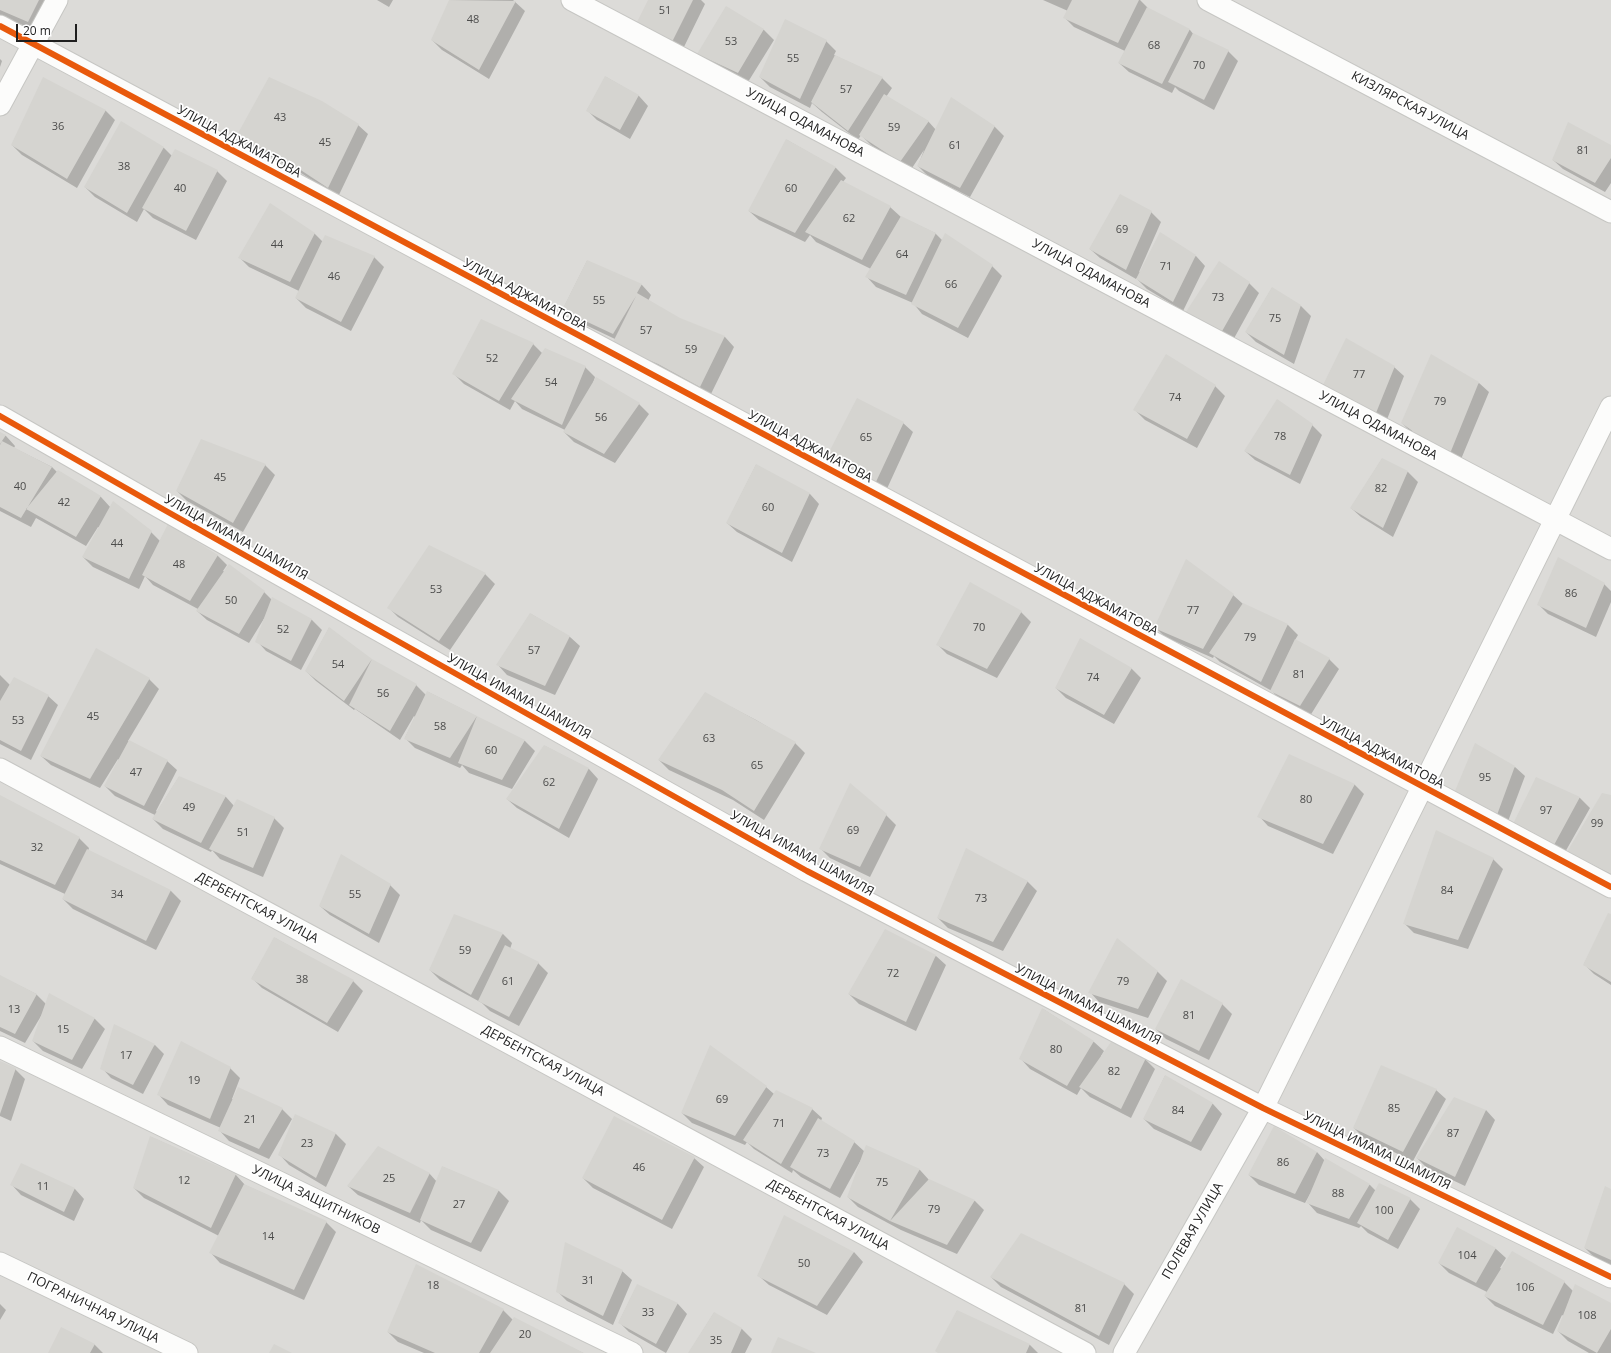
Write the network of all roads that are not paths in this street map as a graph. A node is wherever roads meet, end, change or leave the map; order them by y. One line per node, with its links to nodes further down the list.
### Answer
1 (57, 0): 5 (street)
2 (572, 0): 10 (street, УЛИЦА ОДАМАНОВА)
3 (1208, 0): 7 (street, КИЗЛЯРСКАЯ УЛИЦА)
4 (0, 26): 5 (street, УЛИЦА АДЖАМАТОВА)
5 (34, 44): 6 (street); 13 (street, УЛИЦА АДЖАМАТОВА)
6 (0, 105)
7 (1611, 212)
8 (1611, 408): 10 (street, ПОЛЕВАЯ УЛИЦА)
9 (0, 416): 16 (street, УЛИЦА ИМАМА ШАМИЛЯ)
10 (1555, 520): 11 (street, УЛИЦА ОДАМАНОВА); 13 (street, ПОЛЕВАЯ УЛИЦА)
11 (1611, 549)
12 (0, 769): 21 (street, ДЕРБЕНТСКАЯ УЛИЦА)
13 (1422, 787): 14 (street, УЛИЦА АДЖАМАТОВА); 16 (street, ПОЛЕВАЯ УЛИЦА)
14 (1611, 887)
15 (0, 1047): 20 (street, УЛИЦА ЗАЩИТНИКОВ)
16 (1263, 1108): 18 (street, УЛИЦА ИМАМА ШАМИЛЯ); 22 (street, ПОЛЕВАЯ УЛИЦА)
17 (0, 1263): 19 (street, ПОГРАНИЧНАЯ УЛИЦА)
18 (1611, 1277)
19 (187, 1353)
20 (632, 1353)
21 (1085, 1353)
22 (1124, 1353)

